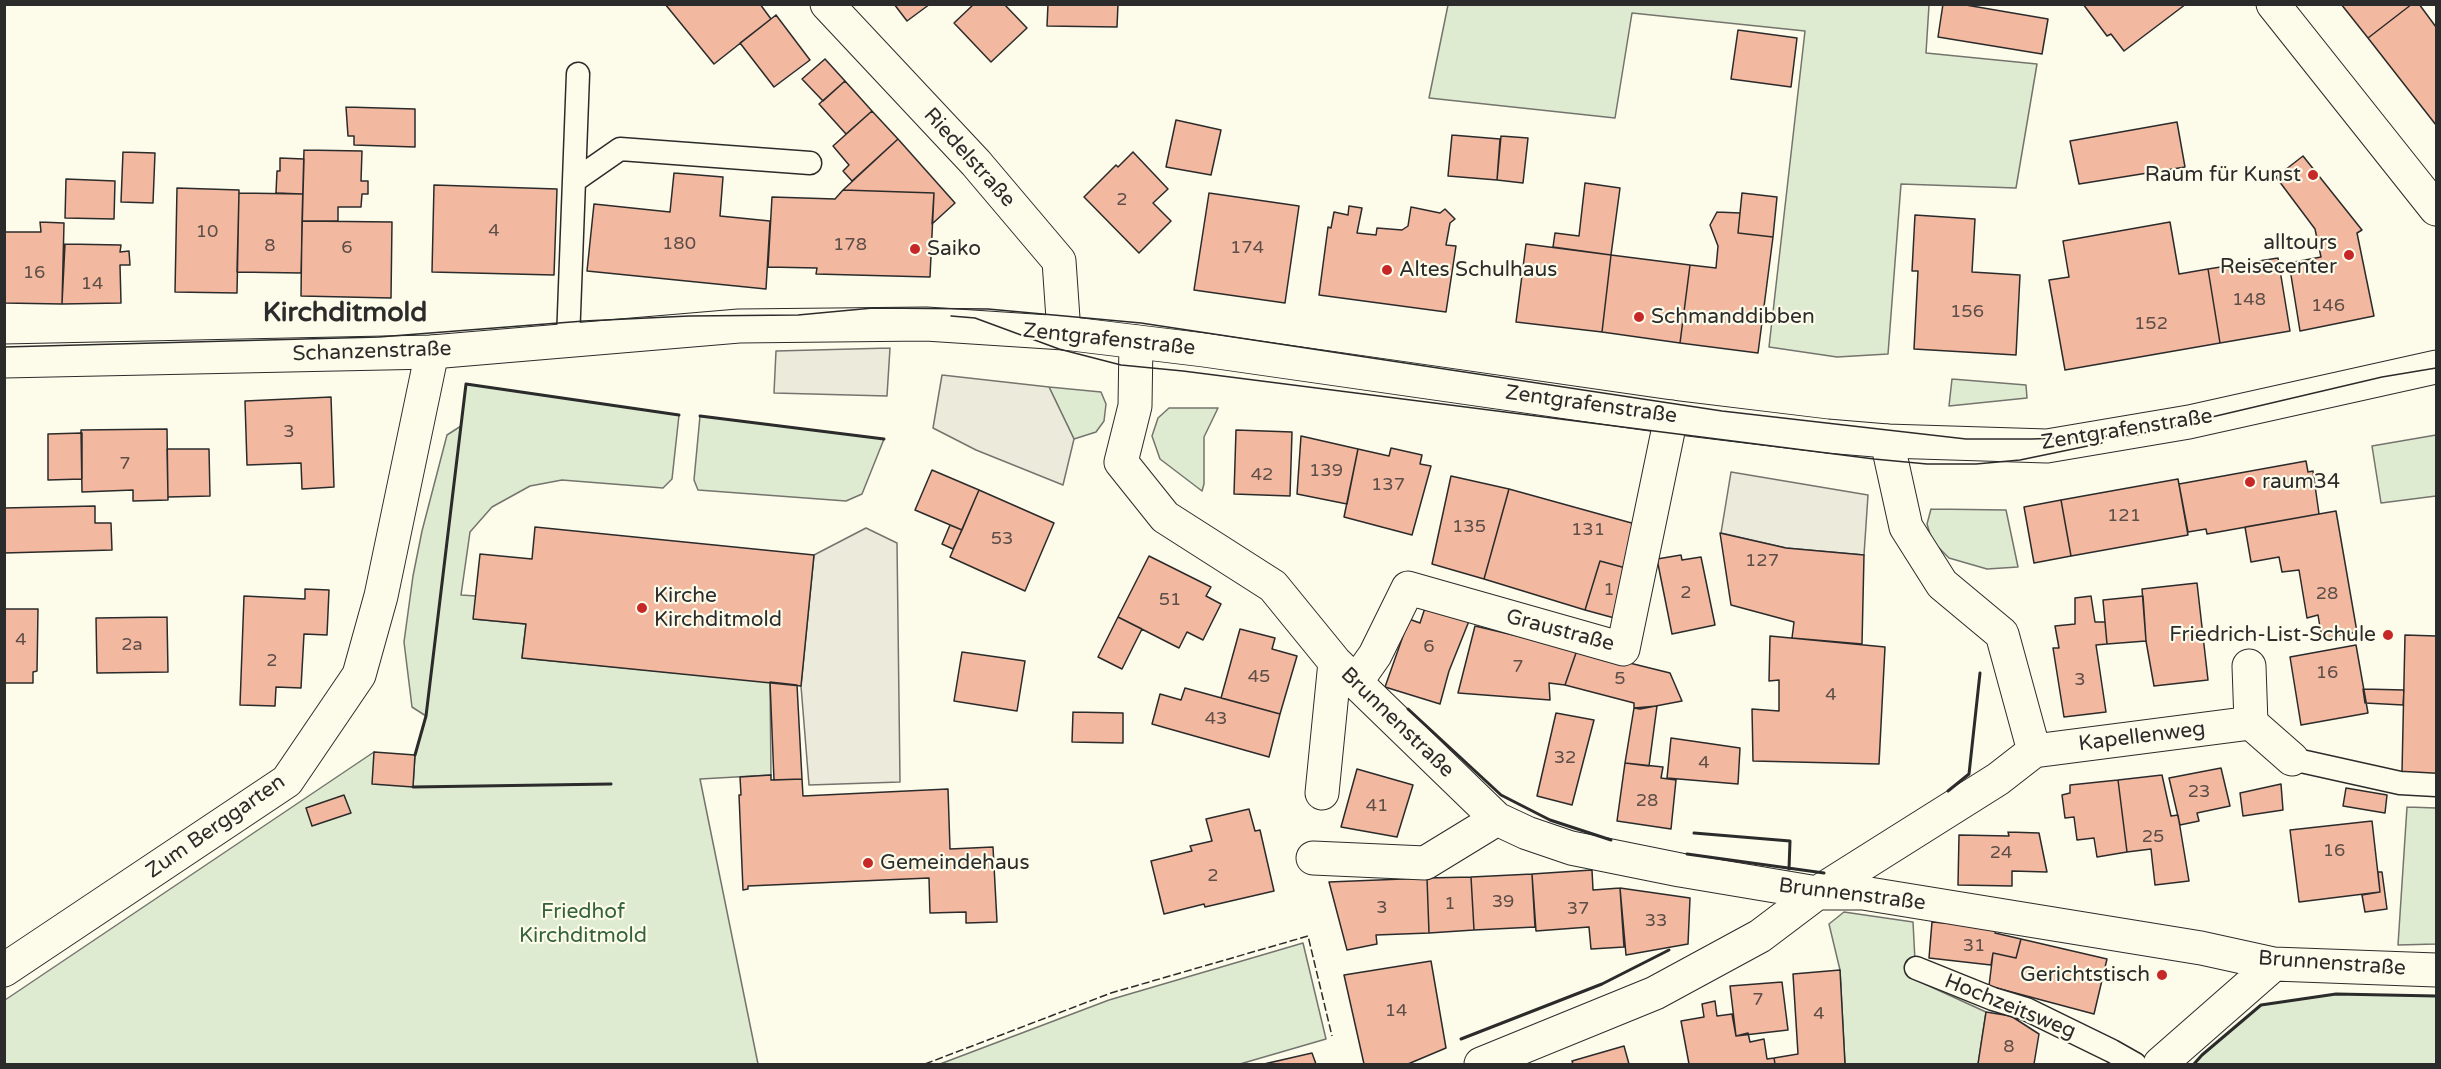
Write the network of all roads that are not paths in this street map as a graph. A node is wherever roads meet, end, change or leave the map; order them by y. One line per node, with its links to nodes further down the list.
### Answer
1 (827, 4): 8 (street, Riedelstraße)
2 (2273, 4): 6 (street)
3 (578, 74): 5 (lane)
4 (810, 163): 5 (lane)
5 (574, 180): 9 (lane)
6 (2436, 209)
7 (740, 326): 8 (street, Zentgrafenstraße); 9 (street, Schanzenstraße)
8 (1064, 333): 10 (street, Zentgrafenstraße)
9 (568, 340): 11 (street, Schanzenstraße)
10 (1136, 342): 14 (street, Zentgrafenstraße); 17 (street, Brunnenstraße)
11 (432, 351): 12 (street, Schanzenstraße); 28 (street, Zum Berggarten)
12 (4, 361)
13 (2436, 366): 15 (street, Zentgrafenstraße)
14 (1671, 417): 15 (street, Zentgrafenstraße); 17 (street, Graustraße)
15 (1887, 441): 19 (street)
16 (2249, 666): 18 (street)
17 (1346, 672): 22 (street, Brunnenstraße); 23 (street, Brunnenstraße)
18 (2251, 723): 19 (street, Kapellenweg); 20 (street)
19 (2034, 751): 25 (street)
20 (2292, 759): 21 (lane)
21 (2436, 785)
22 (1322, 793)
23 (1497, 819): 24 (street); 25 (street, Brunnenstraße)
24 (1313, 858)
25 (1817, 893): 26 (street, Brunnenstraße); 30 (street)
26 (2274, 964): 29 (street, Brunnenstraße); 32 (street)
27 (1916, 968): 31 (lane, Hochzeitsweg)
28 (4, 970)
29 (2436, 970)
30 (1481, 1065)
31 (2135, 1065)
32 (2160, 1065)

